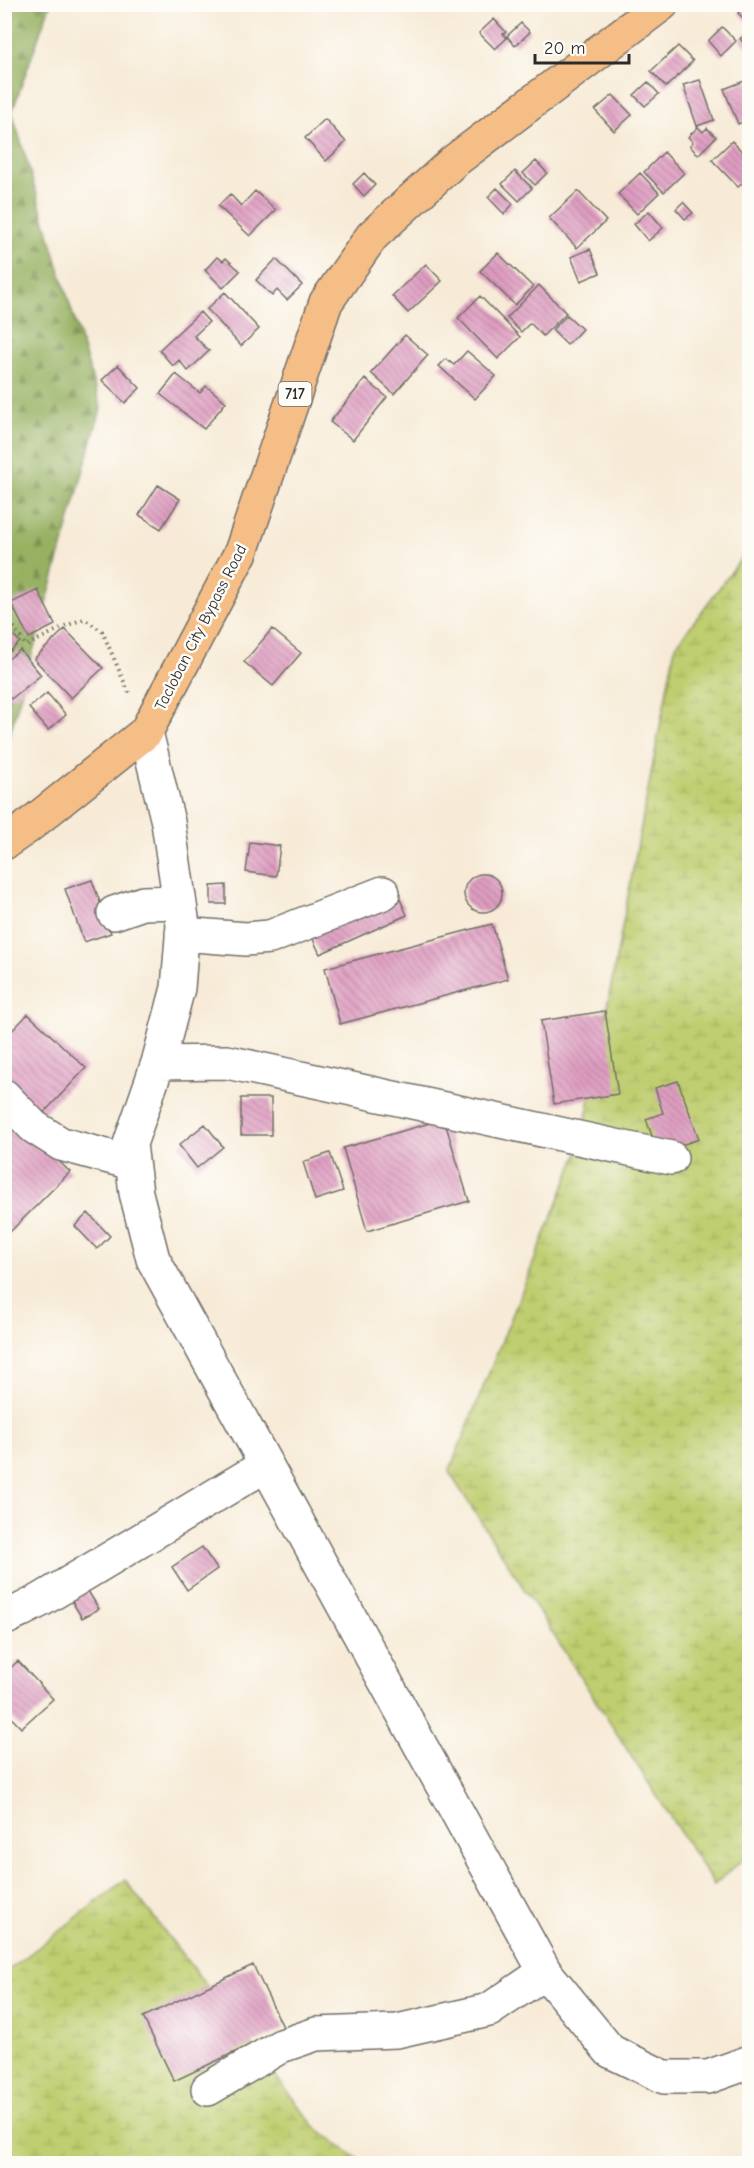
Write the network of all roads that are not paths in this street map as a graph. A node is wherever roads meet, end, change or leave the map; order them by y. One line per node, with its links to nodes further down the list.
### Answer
1 (662, 4): 2 (highway, Tacloban City Bypass Road / 717)
2 (146, 732): 3 (highway, Tacloban City Bypass Road / 717); 6 (street)
3 (4, 843)
4 (382, 893): 6 (street)
5 (114, 913): 6 (street)
6 (181, 918): 7 (street)
7 (158, 1063): 9 (street); 10 (street)
8 (4, 1096): 10 (street)
9 (671, 1158)
10 (132, 1163): 11 (street)
11 (266, 1465): 12 (street); 13 (street)
12 (4, 1619)
13 (545, 1972): 14 (street); 15 (street)
14 (750, 2062)
15 (208, 2089)

